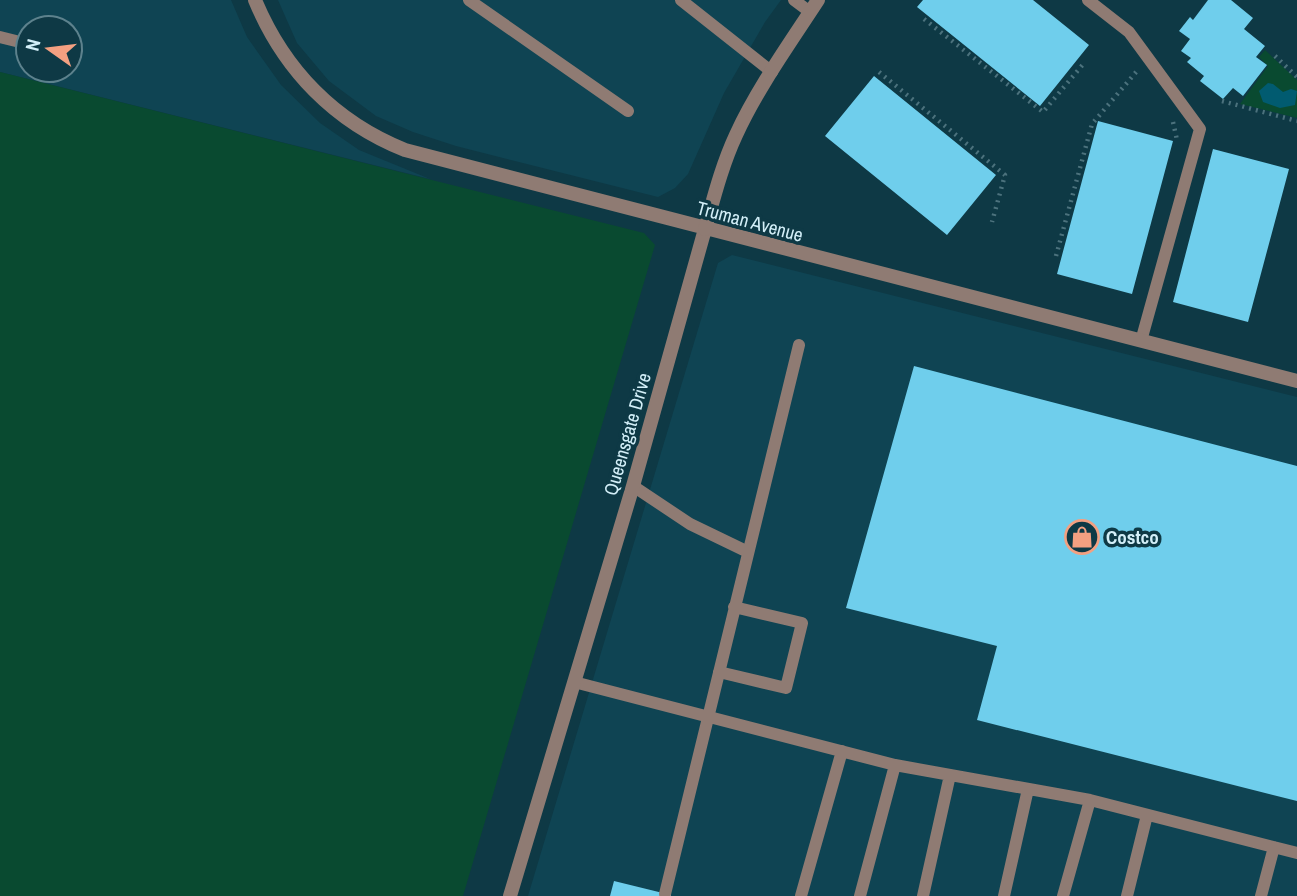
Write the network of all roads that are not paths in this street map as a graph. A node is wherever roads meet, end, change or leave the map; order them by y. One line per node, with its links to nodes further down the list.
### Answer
1 (255, 0): 9 (street, Truman Avenue)
2 (469, 0): 8 (lane)
3 (681, 0): 7 (lane)
4 (794, 0): 6 (lane)
5 (1088, 0): 10 (lane)
6 (814, 6): 7 (street, Queensgate Drive)
7 (772, 72): 9 (street, Queensgate Drive)
8 (628, 111)
9 (705, 229): 10 (street, Truman Avenue); 13 (street, Queensgate Drive)
10 (1141, 341): 12 (street, Truman Avenue)
11 (799, 345): 14 (lane)
12 (1297, 381)
13 (632, 486): 14 (lane); 17 (street, Queensgate Drive)
14 (748, 552): 15 (lane)
15 (734, 607): 16 (lane); 16 (lane)
16 (719, 672): 18 (lane)
17 (575, 682): 18 (lane); 28 (street, Queensgate Drive)
18 (708, 716): 19 (lane); 27 (lane)
19 (842, 751): 20 (lane); 29 (lane)
20 (895, 765): 21 (lane); 30 (lane)
21 (950, 775): 22 (lane); 31 (lane)
22 (1028, 789): 23 (lane); 32 (lane)
23 (1090, 800): 24 (lane); 33 (lane)
24 (1147, 815): 25 (lane); 34 (lane)
25 (1274, 848): 26 (lane); 35 (lane)
26 (1297, 853)
27 (665, 894)
28 (510, 896)
29 (801, 896)
30 (860, 896)
31 (923, 896)
32 (1004, 896)
33 (1063, 896)
34 (1126, 896)
35 (1261, 896)

